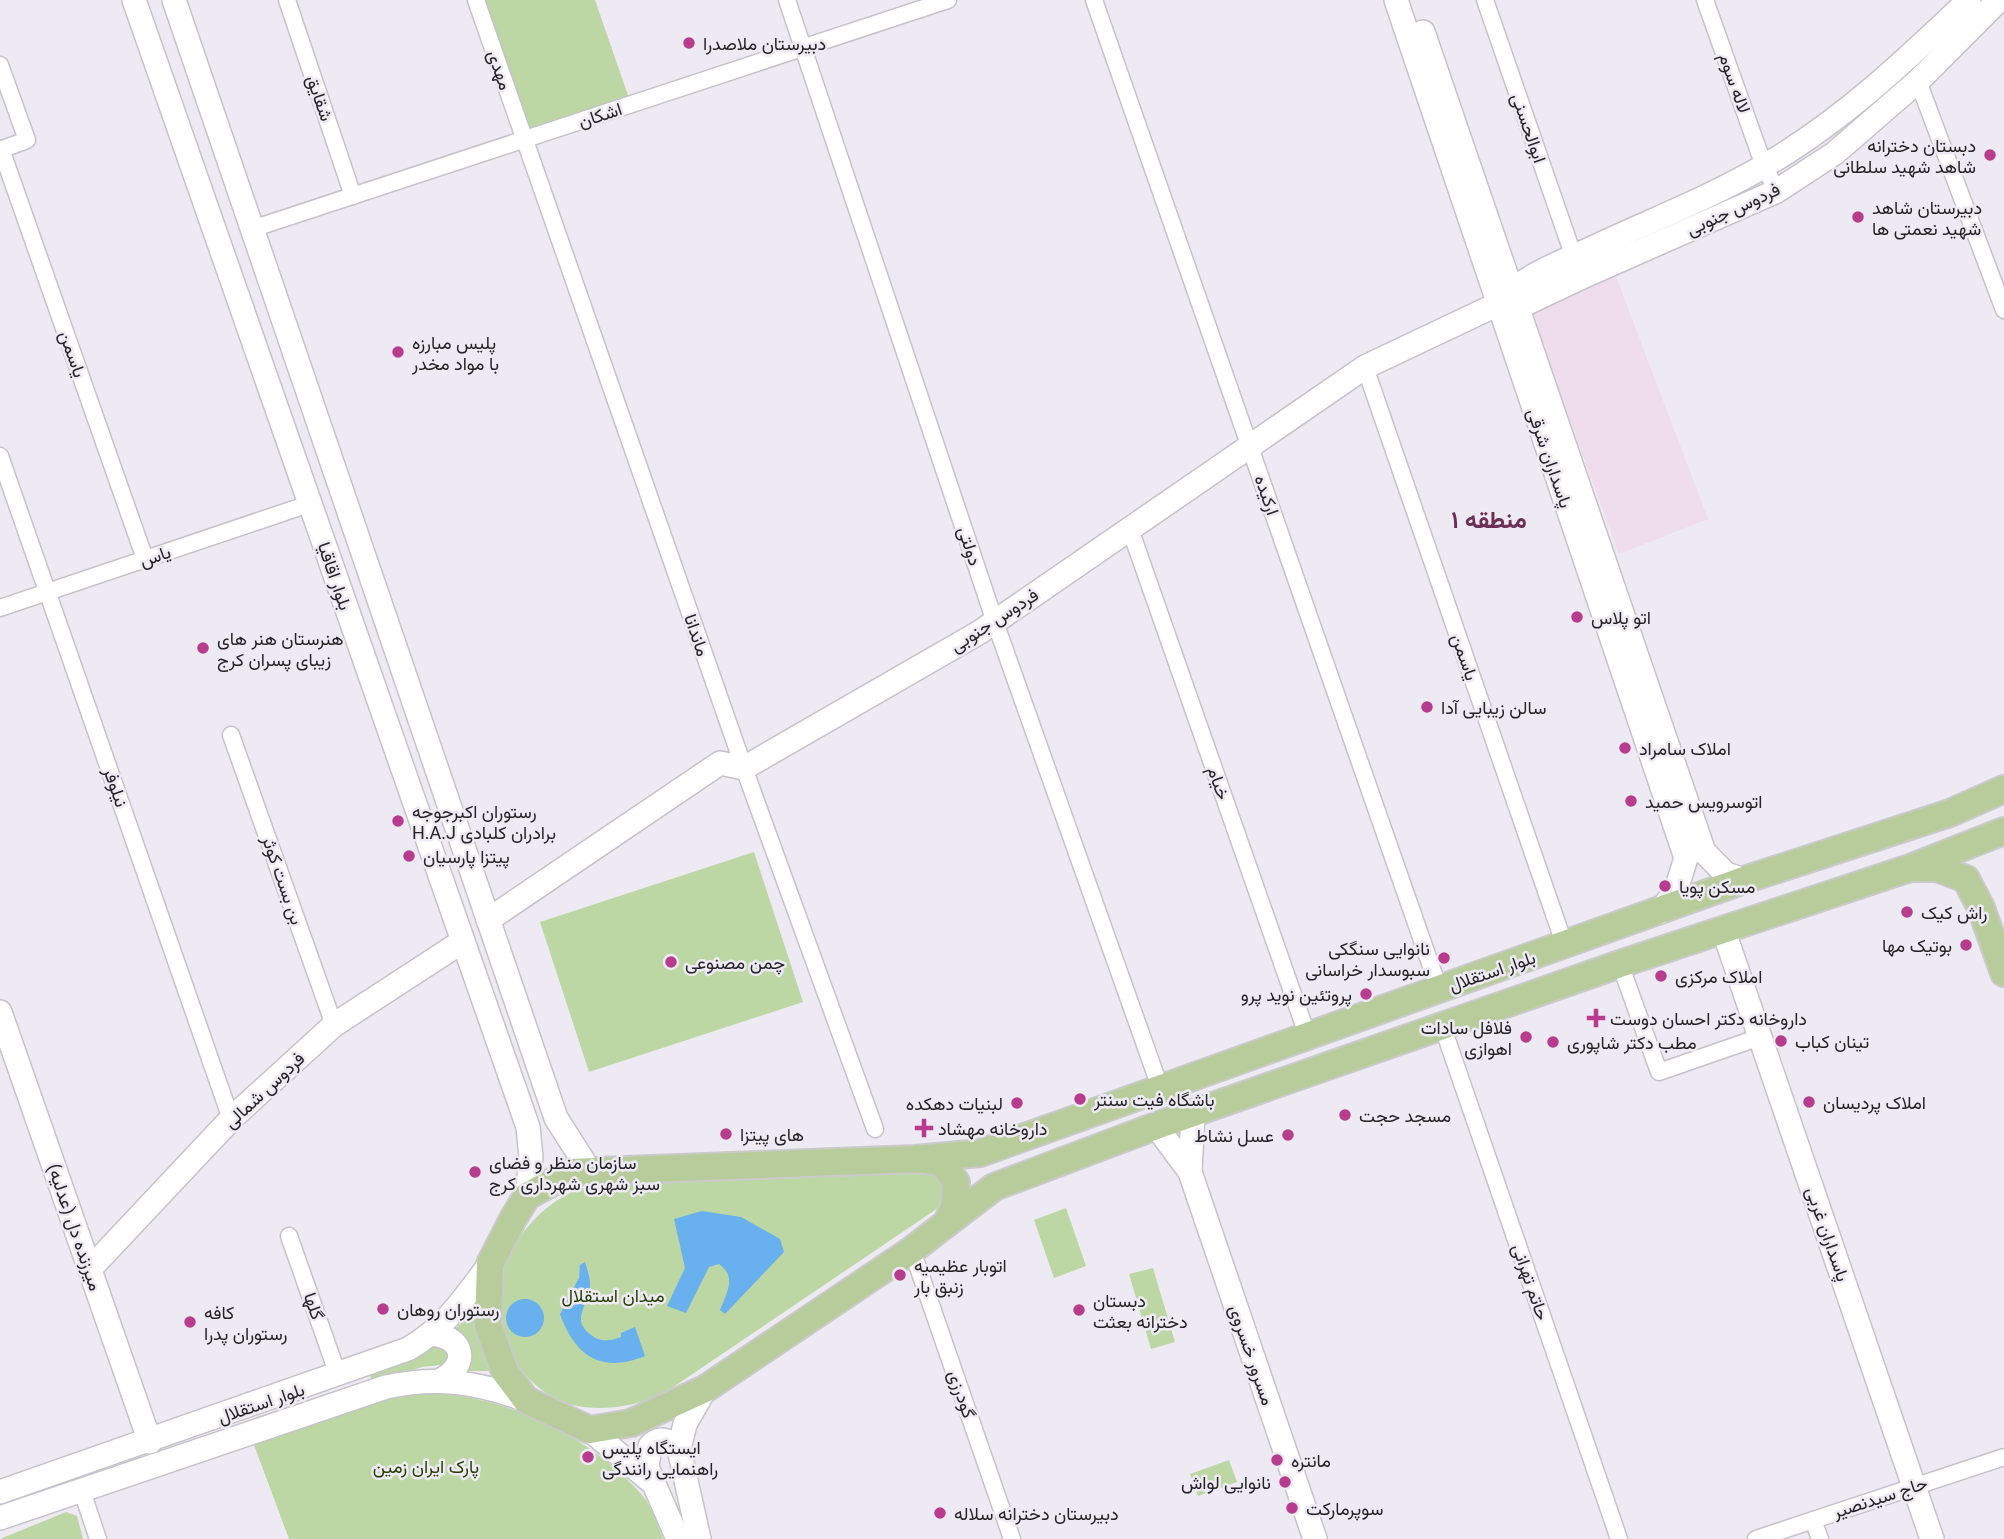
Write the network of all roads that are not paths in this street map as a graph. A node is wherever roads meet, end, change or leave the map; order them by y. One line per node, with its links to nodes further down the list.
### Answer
1 (134, 0): 29 (street, بلوار اقاقیا)
2 (174, 0): 22 (street, بلوار اقاقیا)
3 (287, 0): 21 (street, شقایق)
4 (476, 0): 17 (street, مهدی)
5 (787, 0): 14 (street, دولتی)
6 (948, 0): 14 (street, اشکان)
7 (1094, 0): 27 (street, ارکیده)
8 (1396, 0): 24 (street, پاسداران شرقی)
9 (1412, 0): 24 (street, پاسداران شرقی)
10 (1485, 0): 23 (street, ابوالحسنی)
11 (1705, 0): 19 (street, لاله سوم)
12 (1969, 0): 19 (street, فردوس جنوبی)
13 (1999, 0): 16 (street, فردوس جنوبی)
14 (803, 48): 17 (street, اشکان); 34 (street, دولتی)
15 (0, 65): 18 (street)
16 (1918, 80): 20 (street, فردوس جنوبی); 25 (street)
17 (524, 140): 21 (street, اشکان); 36 (street, ماندانا)
18 (1, 150): 31 (street, یاسمن)
19 (1764, 166): 20 (street, لاله سوم); 23 (street, فردوس جنوبی)
20 (1777, 191): 23 (street, فردوس جنوبی)
21 (353, 196): 22 (street, اشکان)
22 (252, 229): 43 (street, بلوار اقاقیا)
23 (1577, 267): 24 (street, فردوس جنوبی)
24 (1510, 300): 26 (street, فردوس جنوبی); 39 (street, پاسداران شرقی)
25 (2004, 310)
26 (1366, 367): 27 (street, فردوس جنوبی); 46 (street, یاسمن)
27 (1250, 448): 30 (street, فردوس جنوبی); 49 (street, ارکیده)
28 (0, 456): 32 (street, نیلوفر)
29 (309, 504): 31 (street, یاس); 45 (street, بلوار اقاقیا)
30 (1130, 529): 34 (street, فردوس جنوبی); 53 (street, خیام)
31 (145, 559): 32 (street, یاس)
32 (48, 592): 33 (street, یاس); 57 (street, نیلوفر)
33 (0, 608)
34 (995, 622): 36 (street, فردوس جنوبی); 55 (street, دولتی)
35 (231, 735): 51 (street, بن بست کوثر)
36 (744, 768): 43 (street, فردوس جنوبی); 59 (street, ماندانا)
37 (2004, 789): 41 (main road, بلوار استقلال)
38 (2004, 831): 40 (main road, بلوار استقلال)
39 (1695, 855): 41 (street, پاسداران شرقی); 42 (street)
40 (1910, 868): 44 (main road, بلوار استقلال); 48 (main road)
41 (1744, 880): 42 (main road, بلوار استقلال)
42 (1660, 912): 46 (main road, بلوار استقلال)
43 (488, 920): 61 (street, بلوار اقاقیا)
44 (1723, 929): 47 (main road, بلوار استقلال); 54 (street, پاسداران غربی)
45 (463, 942): 51 (street, فردوس شمالی); 63 (street, بلوار اقاقیا)
46 (1565, 946): 49 (main road, بلوار استقلال)
47 (1620, 964): 52 (main road, بلوار استقلال); 54 (street)
48 (2004, 973)
49 (1439, 989): 53 (main road, بلوار استقلال)
50 (0, 1012): 68 (street, میرزنده دل (عدلیه))
51 (334, 1025): 57 (street, فردوس شمالی)
52 (1442, 1025): 56 (main road, بلوار استقلال); 89 (street, حاتم تهرانی)
53 (1308, 1037): 55 (main road, بلوار استقلال)
54 (1760, 1037): 79 (street, پاسداران غربی)
55 (1160, 1090): 60 (main road, بلوار استقلال)
56 (1193, 1113): 58 (main road, بلوار استقلال); 62 (street)
57 (231, 1119): 68 (street, فردوس شمالی)
58 (1156, 1126): 62 (street); 64 (main road, بلوار استقلال)
59 (875, 1129)
60 (915, 1159): 61 (main road); 64 (main road)
61 (589, 1170): 63 (main road)
62 (1190, 1172): 88 (street, مسرور خسروی)
63 (527, 1195): 67 (main road)
64 (947, 1223): 66 (main road)
65 (289, 1236): 70 (street, گلها)
66 (912, 1250): 72 (main road); 87 (street, گودرزی)
67 (490, 1264): 69 (street, بلوار استقلال); 73 (main road)
68 (90, 1269): 75 (street, میرزنده دل (عدلیه))
69 (433, 1334): 70 (street, بلوار استقلال); 71 (street)
70 (338, 1375): 75 (street, بلوار استقلال)
71 (441, 1380): 73 (street, بلوار استقلال); 80 (street, بلوار استقلال)
72 (705, 1389): 74 (main road); 76 (street)
73 (526, 1400): 74 (main road)
74 (590, 1430): 78 (street)
75 (150, 1442): 81 (street, بلوار استقلال)
76 (678, 1449): 78 (street); 86 (street)
77 (2004, 1457): 79 (street, حاج سیدنصیر)
78 (653, 1484): 85 (street)
79 (1914, 1486): 83 (street, حاج سیدنصیر); 92 (street, پاسداران غربی)
80 (82, 1491): 82 (street, بلوار استقلال); 84 (street)
81 (0, 1492)
82 (0, 1518)
83 (1813, 1520): 90 (street, حاج سیدنصیر); 91 (street)
84 (98, 1539)
85 (678, 1539)
86 (699, 1539)
87 (1012, 1539)
88 (1315, 1539)
89 (1619, 1539)
90 (1756, 1539)
91 (1820, 1539)
92 (1933, 1539)

